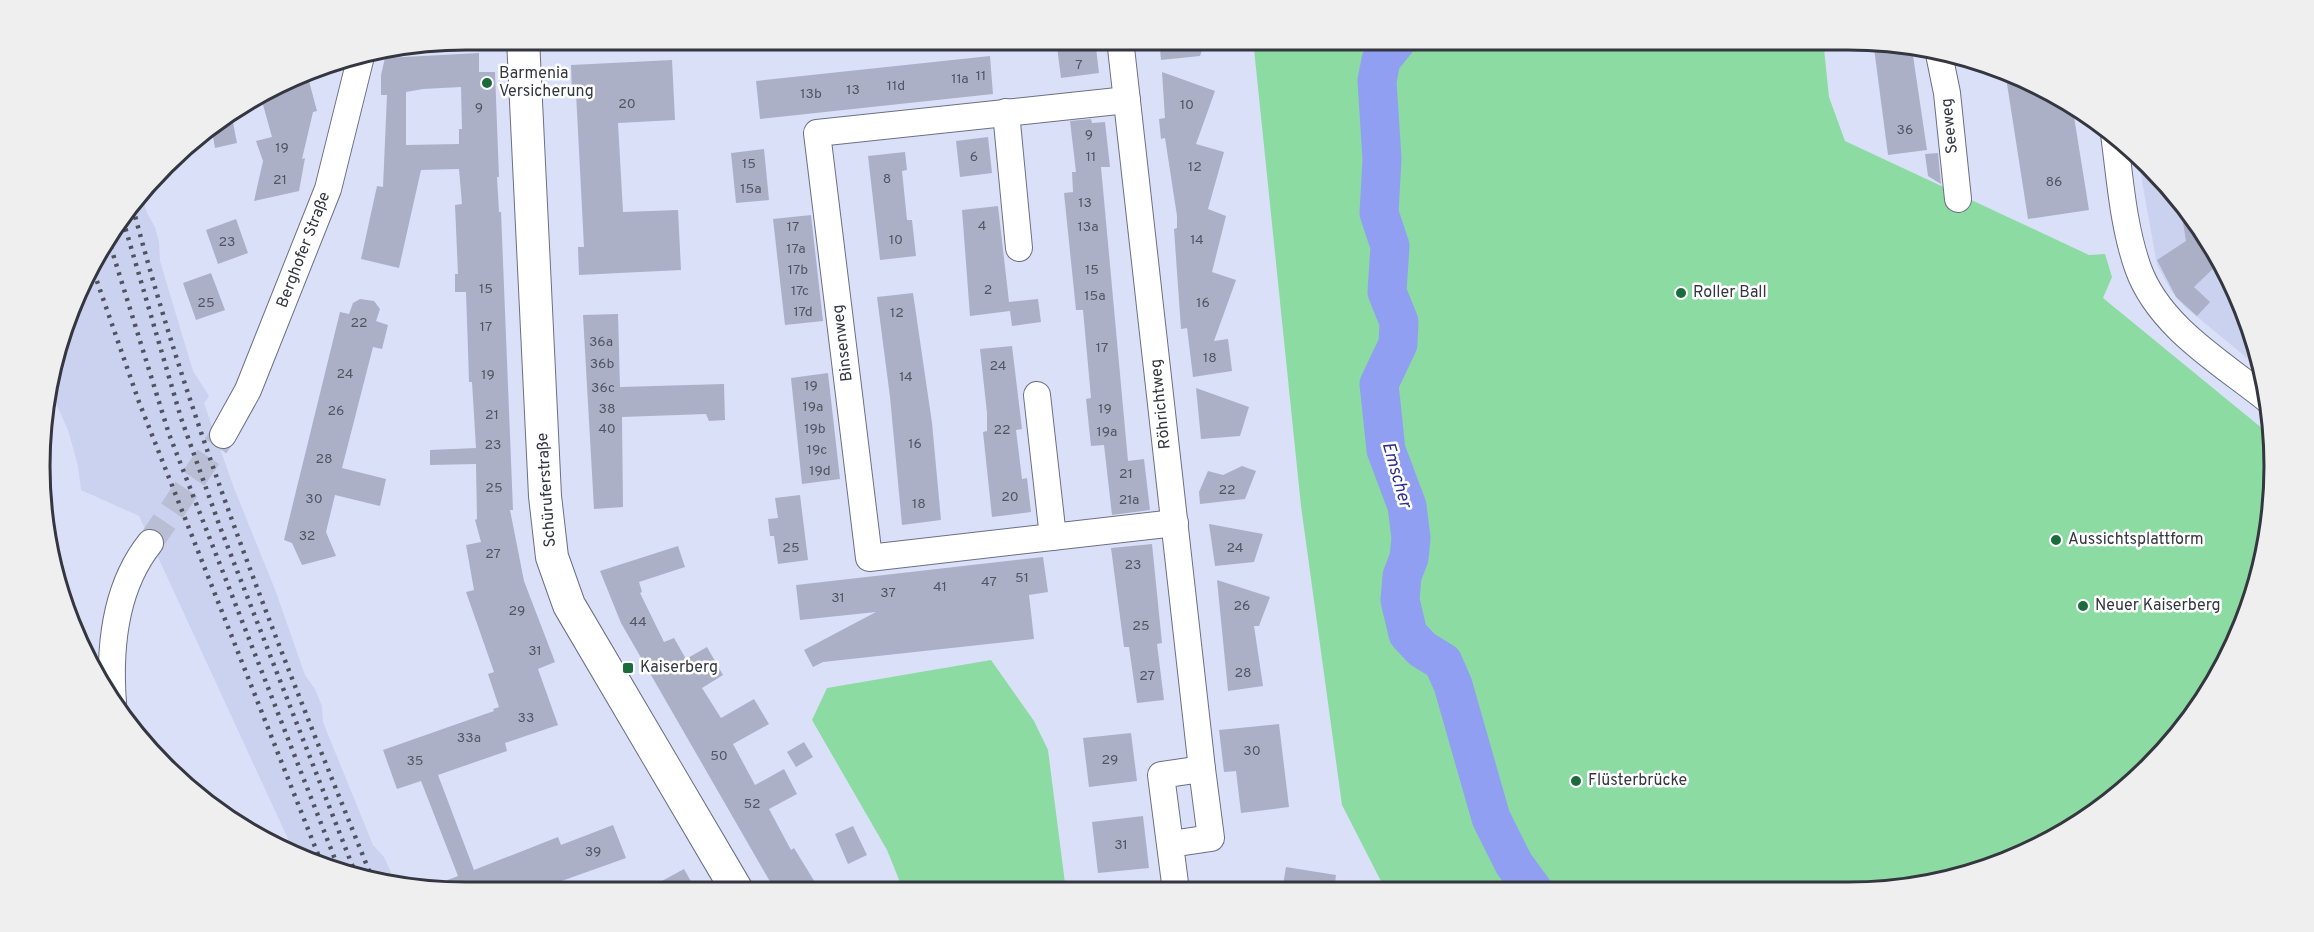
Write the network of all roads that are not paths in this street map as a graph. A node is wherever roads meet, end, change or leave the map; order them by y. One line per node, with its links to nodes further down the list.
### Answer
1 (524, 50): 19 (main road, Schüruferstraße)
2 (1121, 50): 5 (street, Röhrichtweg)
3 (1940, 61): 8 (street, Seeweg)
4 (359, 64): 12 (street, Berghofer Straße)
5 (1127, 100): 6 (street, Binsenweg); 13 (street, Röhrichtweg)
6 (1006, 112): 9 (street); 14 (street, Binsenweg)
7 (2116, 148): 10 (street)
8 (1958, 199)
9 (1019, 248)
10 (2257, 391)
11 (1037, 395): 14 (street)
12 (223, 435)
13 (1174, 523): 14 (street, Binsenweg); 17 (street, Röhrichtweg)
14 (1053, 537)
15 (150, 543): 16 (street)
16 (112, 685)
17 (1202, 769): 18 (street, Röhrichtweg); 18 (street)
18 (1171, 844): 20 (street)
19 (732, 882)
20 (1175, 882)

